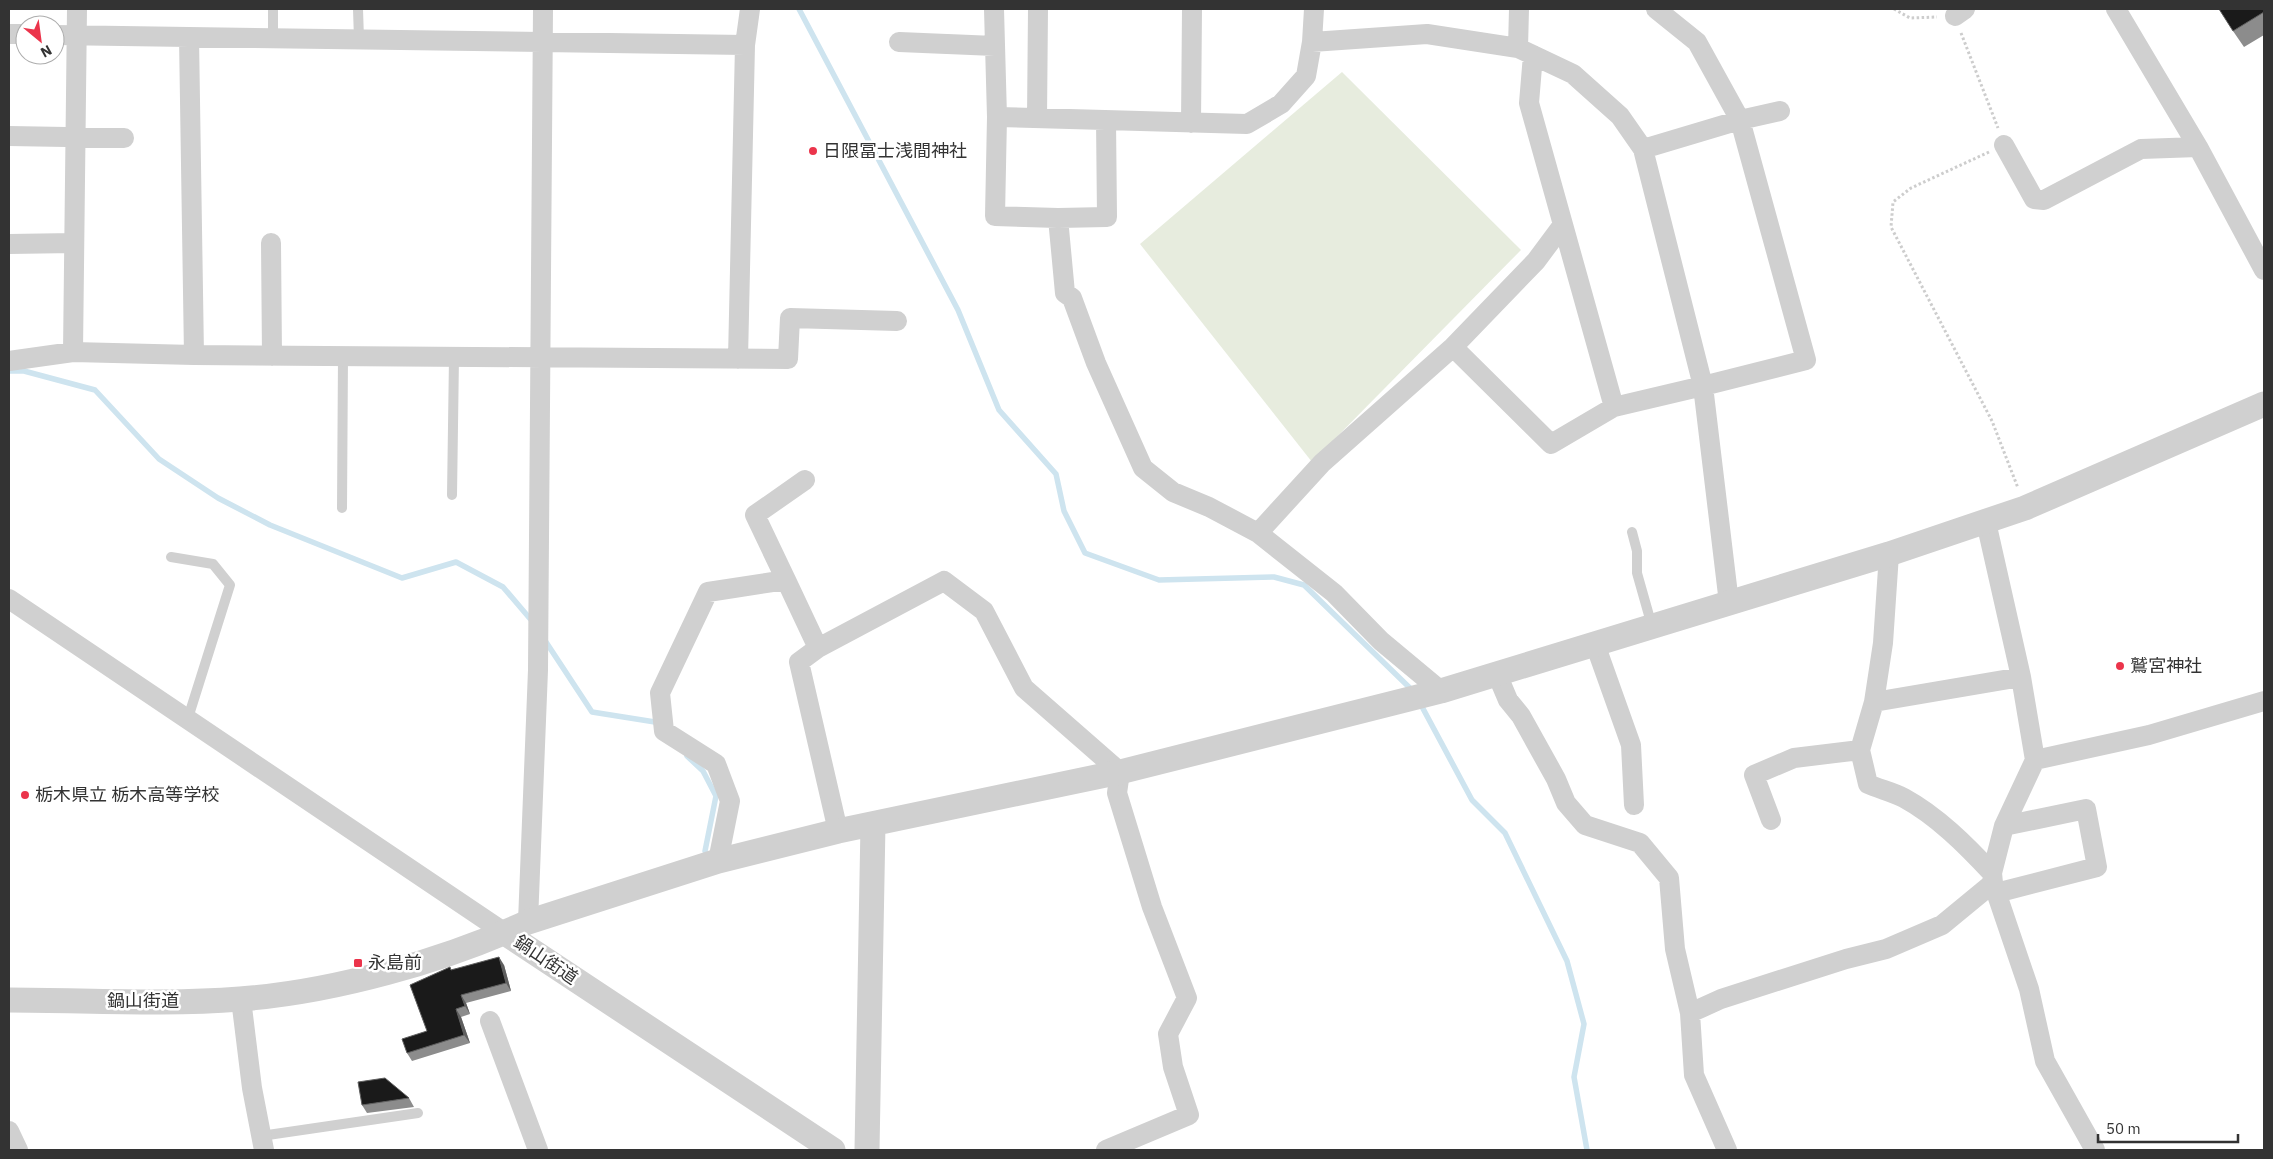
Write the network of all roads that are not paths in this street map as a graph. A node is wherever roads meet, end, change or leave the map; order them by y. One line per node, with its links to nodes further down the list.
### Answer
1 (77, 9): 14 (street)
2 (273, 9): 16 (lane)
3 (358, 9): 17 (lane)
4 (544, 9): 18 (street)
5 (750, 9): 21 (street)
6 (994, 9): 22 (street)
7 (1038, 9): 26 (street)
8 (1192, 9): 29 (street)
9 (1314, 9): 20 (street)
10 (1518, 9): 23 (street)
11 (1656, 9): 28 (street)
12 (2116, 9): 34 (street)
13 (65, 34): 14 (street)
14 (76, 35): 15 (street); 31 (street)
15 (189, 36): 16 (street); 45 (street)
16 (273, 38): 17 (street)
17 (359, 39): 18 (street)
18 (543, 42): 21 (street); 49 (street)
19 (898, 42): 22 (street)
20 (1312, 42): 23 (street); 29 (street)
21 (745, 45): 50 (street)
22 (995, 46): 25 (street)
23 (1526, 51): 35 (street); 37 (street)
24 (1780, 111): 28 (street)
25 (997, 117): 26 (street); 36 (street)
26 (1037, 118): 27 (street)
27 (1106, 120): 29 (street); 36 (street)
28 (1740, 120): 35 (street); 52 (street)
29 (1191, 123)
30 (9, 136): 31 (street)
31 (75, 138): 32 (street); 38 (street)
32 (124, 138)
33 (2004, 145): 34 (street)
34 (2198, 147): 41 (street)
35 (1644, 149): 52 (street)
36 (1058, 218): 60 (street)
37 (1562, 226): 43 (street); 54 (street)
38 (74, 243): 39 (street); 44 (street)
39 (9, 244)
40 (271, 244): 46 (street)
41 (2264, 270)
42 (896, 321): 50 (street)
43 (1453, 346): 54 (street); 60 (street)
44 (73, 352): 45 (street); 51 (street)
45 (194, 355): 46 (street)
46 (272, 356): 47 (street)
47 (343, 356): 48 (street); 57 (lane)
48 (454, 357): 49 (street); 56 (lane)
49 (542, 358): 50 (street); 85 (street)
50 (738, 359)
51 (9, 361)
52 (1703, 386): 54 (street); 65 (street)
53 (2264, 404): 58 (street)
54 (1614, 407)
55 (805, 480): 63 (street)
56 (452, 495)
57 (342, 508)
58 (1986, 522): 61 (street); 70 (street)
59 (1632, 532): 66 (lane)
60 (1258, 533): 71 (street)
61 (1889, 554): 65 (street); 73 (street)
62 (171, 557): 74 (lane)
63 (786, 580): 68 (street); 83 (street)
64 (9, 599): 74 (street)
65 (1729, 603): 66 (street)
66 (1652, 626): 67 (street)
67 (1595, 644): 69 (street); 78 (street)
68 (818, 648): 77 (street); 82 (street)
69 (1497, 674): 71 (street); 89 (street)
70 (2021, 677): 73 (street); 76 (street)
71 (1441, 691): 77 (street)
72 (2264, 701): 76 (street)
73 (1874, 702): 75 (street)
74 (188, 718): 86 (street)
75 (1860, 750): 79 (street); 84 (street)
76 (2035, 760): 81 (street)
77 (1120, 772): 80 (street); 98 (street)
78 (1634, 805)
79 (1771, 820)
80 (873, 824): 82 (street); 97 (street)
81 (2004, 826): 84 (street); 84 (street)
82 (838, 832): 83 (street)
83 (718, 861): 85 (street)
84 (1994, 883): 89 (street); 100 (street)
85 (528, 922): 86 (street)
86 (505, 933): 87 (street, 鍋山街道); 96 (street, 鍋山街道)
87 (241, 999): 88 (street, 鍋山街道); 93 (street)
88 (9, 1000)
89 (1690, 1013): 99 (street)
90 (490, 1021): 95 (street)
91 (418, 1113): 93 (lane)
92 (9, 1131): 94 (street)
93 (262, 1143)
94 (18, 1150)
95 (538, 1150)
96 (832, 1150)
97 (867, 1150)
98 (1106, 1150)
99 (1727, 1150)
100 (2095, 1150)

